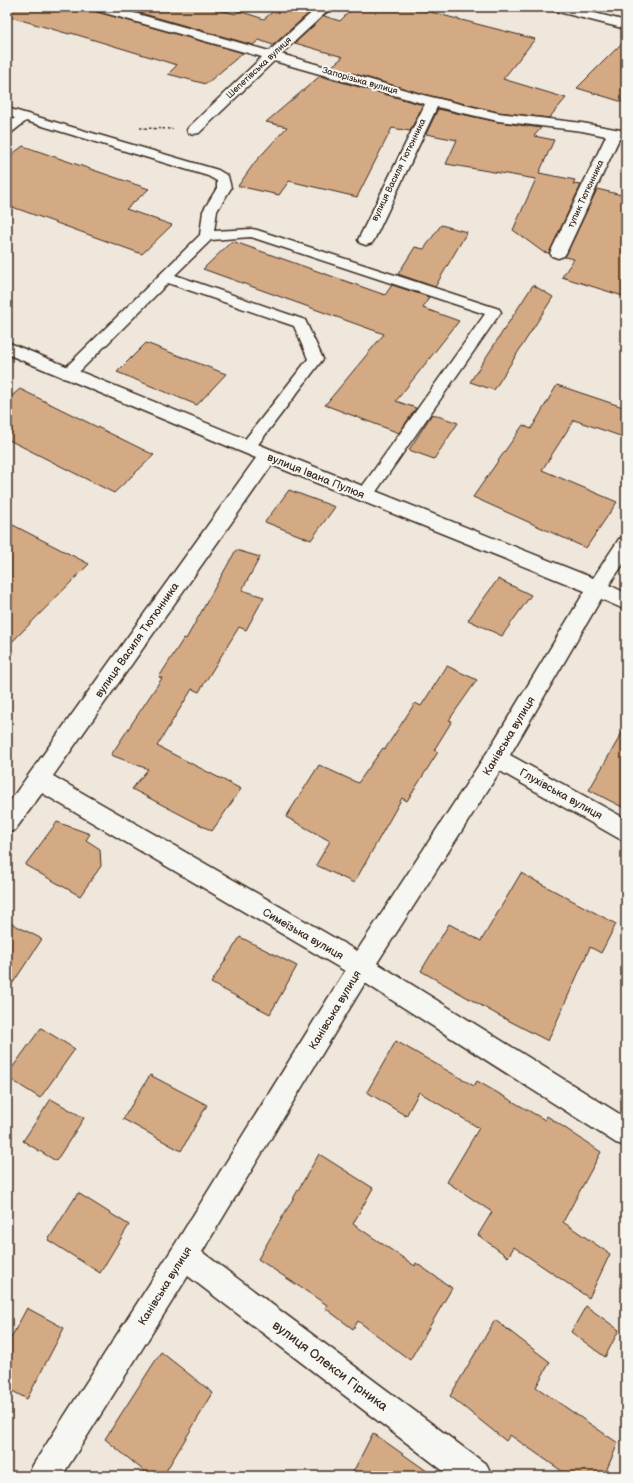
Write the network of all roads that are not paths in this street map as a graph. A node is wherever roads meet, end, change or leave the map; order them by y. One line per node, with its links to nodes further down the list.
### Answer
1 (99, 7): 5 (street, Запорізька вулиця)
2 (326, 7): 5 (street, Шепетівська вулиця)
3 (556, 7): 4 (street)
4 (626, 25)
5 (271, 56): 6 (street, Запорізька вулиця); 10 (street, Шепетівська вулиця)
6 (433, 101): 11 (street, Запорізька вулиця); 13 (street, вулиця Василя Тютюнника)
7 (7, 112): 8 (lane)
8 (24, 117): 9 (lane); 12 (lane)
9 (7, 130)
10 (194, 130)
11 (620, 135): 14 (street, тупик Тютюнника)
12 (208, 236): 15 (lane); 20 (lane)
13 (366, 240)
14 (558, 253)
15 (166, 277): 17 (lane); 18 (lane)
16 (7, 348): 17 (street, вулиця Івана Пулюя)
17 (68, 374): 18 (street, вулиця Івана Пулюя)
18 (247, 447): 19 (street, вулиця Івана Пулюя)
19 (268, 456): 20 (street, вулиця Івана Пулюя); 25 (street, вулиця Василя Тютюнника)
20 (365, 495): 22 (street, вулиця Івана Пулюя)
21 (626, 544): 22 (street, Канівська вулиця)
22 (597, 588): 23 (street, вулиця Івана Пулюя); 24 (street, Канівська вулиця)
23 (626, 602)
24 (496, 758): 27 (street, Глухівська вулиця); 28 (street, Канівська вулиця)
25 (38, 779): 26 (street, вулиця Василя Тютюнника); 28 (street, Симеїзька вулиця)
26 (7, 823)
27 (626, 830)
28 (361, 967): 29 (street, Симеїзька вулиця); 30 (street, Канівська вулиця)
29 (626, 1133)
30 (184, 1256): 31 (street, Канівська вулиця); 32 (street, вулиця Олекси Гірника)
31 (44, 1476)
32 (476, 1476)

